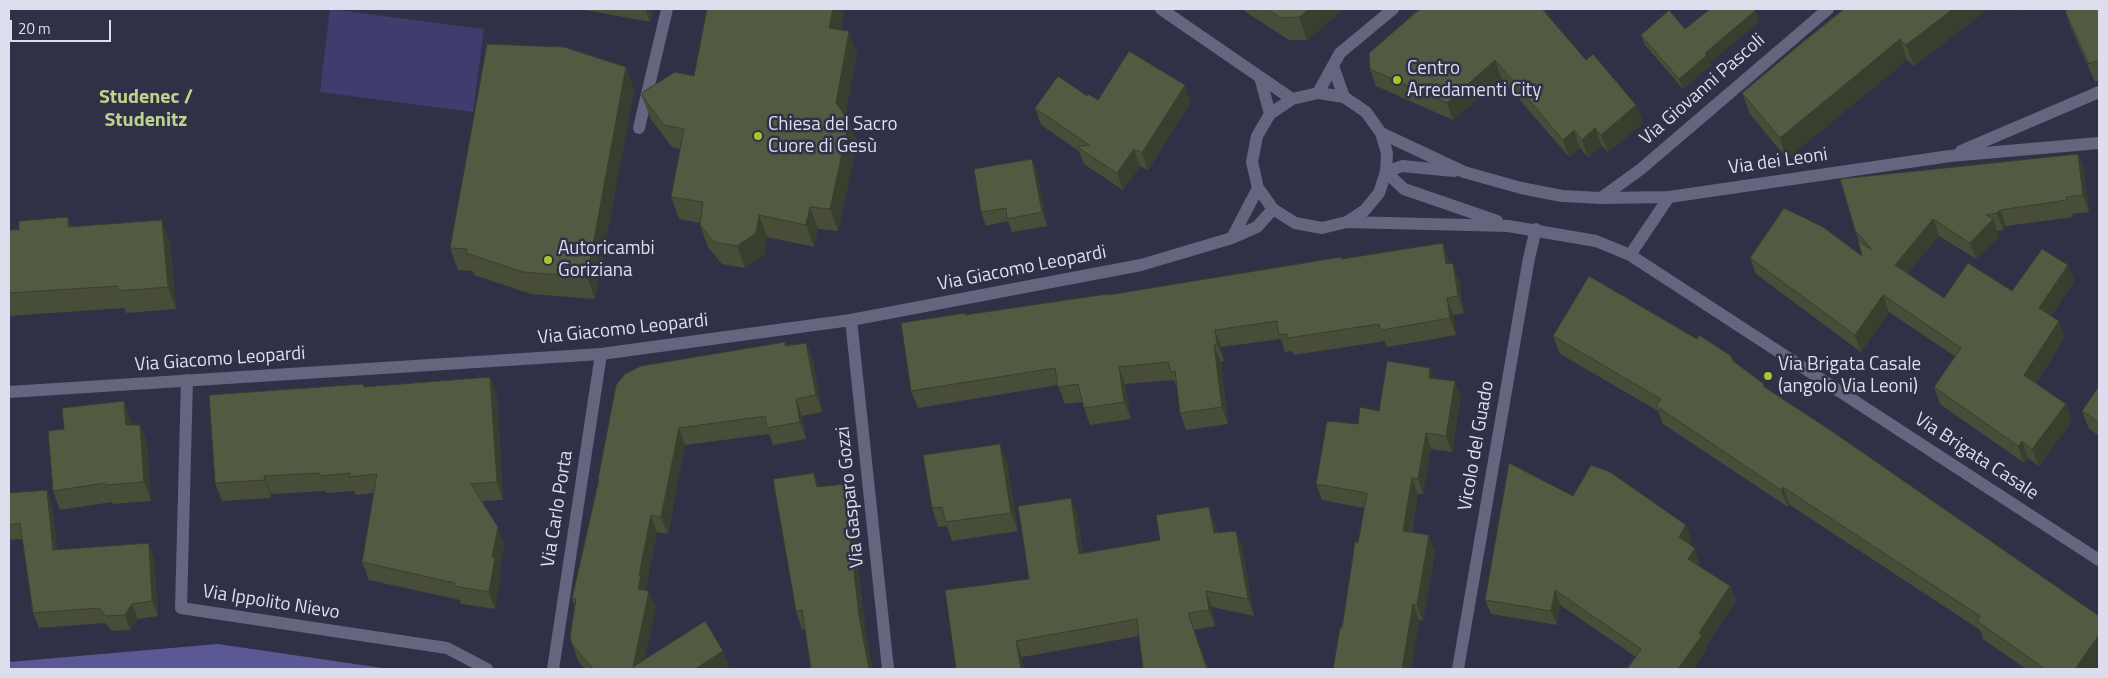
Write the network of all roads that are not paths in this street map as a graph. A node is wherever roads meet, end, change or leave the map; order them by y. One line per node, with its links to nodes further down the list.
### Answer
1 (667, 9): 12 (street)
2 (1161, 9): 6 (street)
3 (1392, 9): 5 (street)
4 (1828, 9): 20 (street, Via Giovanni Pascoli)
5 (1333, 66): 8 (street); 9 (street)
6 (1260, 77): 10 (street); 11 (street)
7 (2099, 92): 15 (street)
8 (1318, 93): 9 (street, Via Brigata Casale); 10 (street, Via Brigata Casale)
9 (1344, 97): 13 (street, Via Brigata Casale)
10 (1292, 99): 11 (street, Via Brigata Casale)
11 (1270, 114): 18 (street, Via Brigata Casale)
12 (639, 128)
13 (1381, 133): 16 (street, Via Brigata Casale); 17 (street, Via dei Leoni)
14 (2099, 143): 15 (street, Via dei Leoni)
15 (1950, 156): 19 (street, Via dei Leoni)
16 (1386, 172): 17 (street, Via dei Leoni); 22 (street, Via Brigata Casale); 23 (street, Via Brigata Casale)
17 (1464, 172): 20 (street, Via dei Leoni)
18 (1258, 188): 21 (street, Via Brigata Casale); 25 (street)
19 (1669, 197): 20 (street, Via dei Leoni); 26 (street)
20 (1601, 198)
21 (1273, 209): 22 (street, Via Brigata Casale); 25 (street, Via Giacomo Leopardi)
22 (1347, 222): 23 (street, Via Brigata Casale)
23 (1508, 226): 24 (street, Via Brigata Casale)
24 (1536, 230): 26 (street, Via Brigata Casale); 35 (street, Vicolo del Guado)
25 (1232, 238): 27 (street, Via Giacomo Leopardi)
26 (1630, 255): 31 (street, Via Brigata Casale)
27 (851, 320): 28 (street, Via Giacomo Leopardi); 34 (street, Via Gasparo Gozzi)
28 (601, 354): 29 (street, Via Giacomo Leopardi); 33 (street, Via Carlo Porta)
29 (187, 380): 30 (street, Via Giacomo Leopardi); 32 (street, Via Ippolito Nievo)
30 (9, 392)
31 (2099, 560)
32 (487, 669)
33 (553, 669)
34 (888, 669)
35 (1458, 669)

